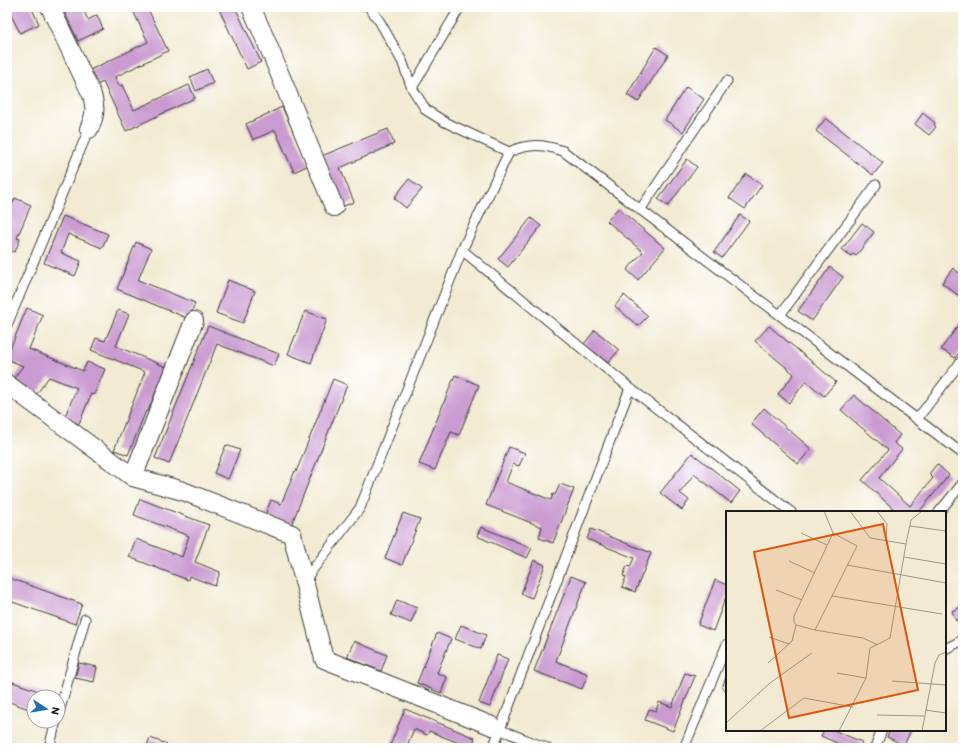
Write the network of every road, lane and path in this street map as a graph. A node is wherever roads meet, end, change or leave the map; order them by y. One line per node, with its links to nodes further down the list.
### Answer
1 (50, 7): 7 (street)
2 (251, 7): 10 (street)
3 (369, 7): 6 (lane)
4 (460, 7): 6 (lane)
5 (727, 81): 11 (lane)
6 (412, 88): 8 (lane)
7 (89, 129): 15 (lane)
8 (509, 152): 11 (lane); 12 (lane)
9 (876, 185): 13 (lane)
10 (334, 207)
11 (640, 210): 13 (lane)
12 (462, 250): 18 (lane); 25 (lane)
13 (780, 315): 19 (lane)
14 (194, 321): 21 (street)
15 (7, 325)
16 (963, 359): 19 (lane)
17 (7, 384): 21 (street)
18 (630, 388): 23 (lane); 31 (lane)
19 (917, 419): 20 (lane)
20 (963, 454)
21 (133, 477): 25 (street)
22 (963, 483): 24 (lane)
23 (782, 509)
24 (940, 511)
25 (304, 581): 31 (street)
26 (85, 619): 30 (lane)
27 (963, 640): 29 (lane)
28 (726, 646): 37 (lane)
29 (946, 648)
30 (66, 689)
31 (496, 728): 35 (lane); 36 (lane)
32 (54, 729): 34 (lane)
33 (882, 731): 38 (lane)
34 (49, 748)
35 (493, 748)
36 (547, 748)
37 (684, 748)
38 (875, 748)

